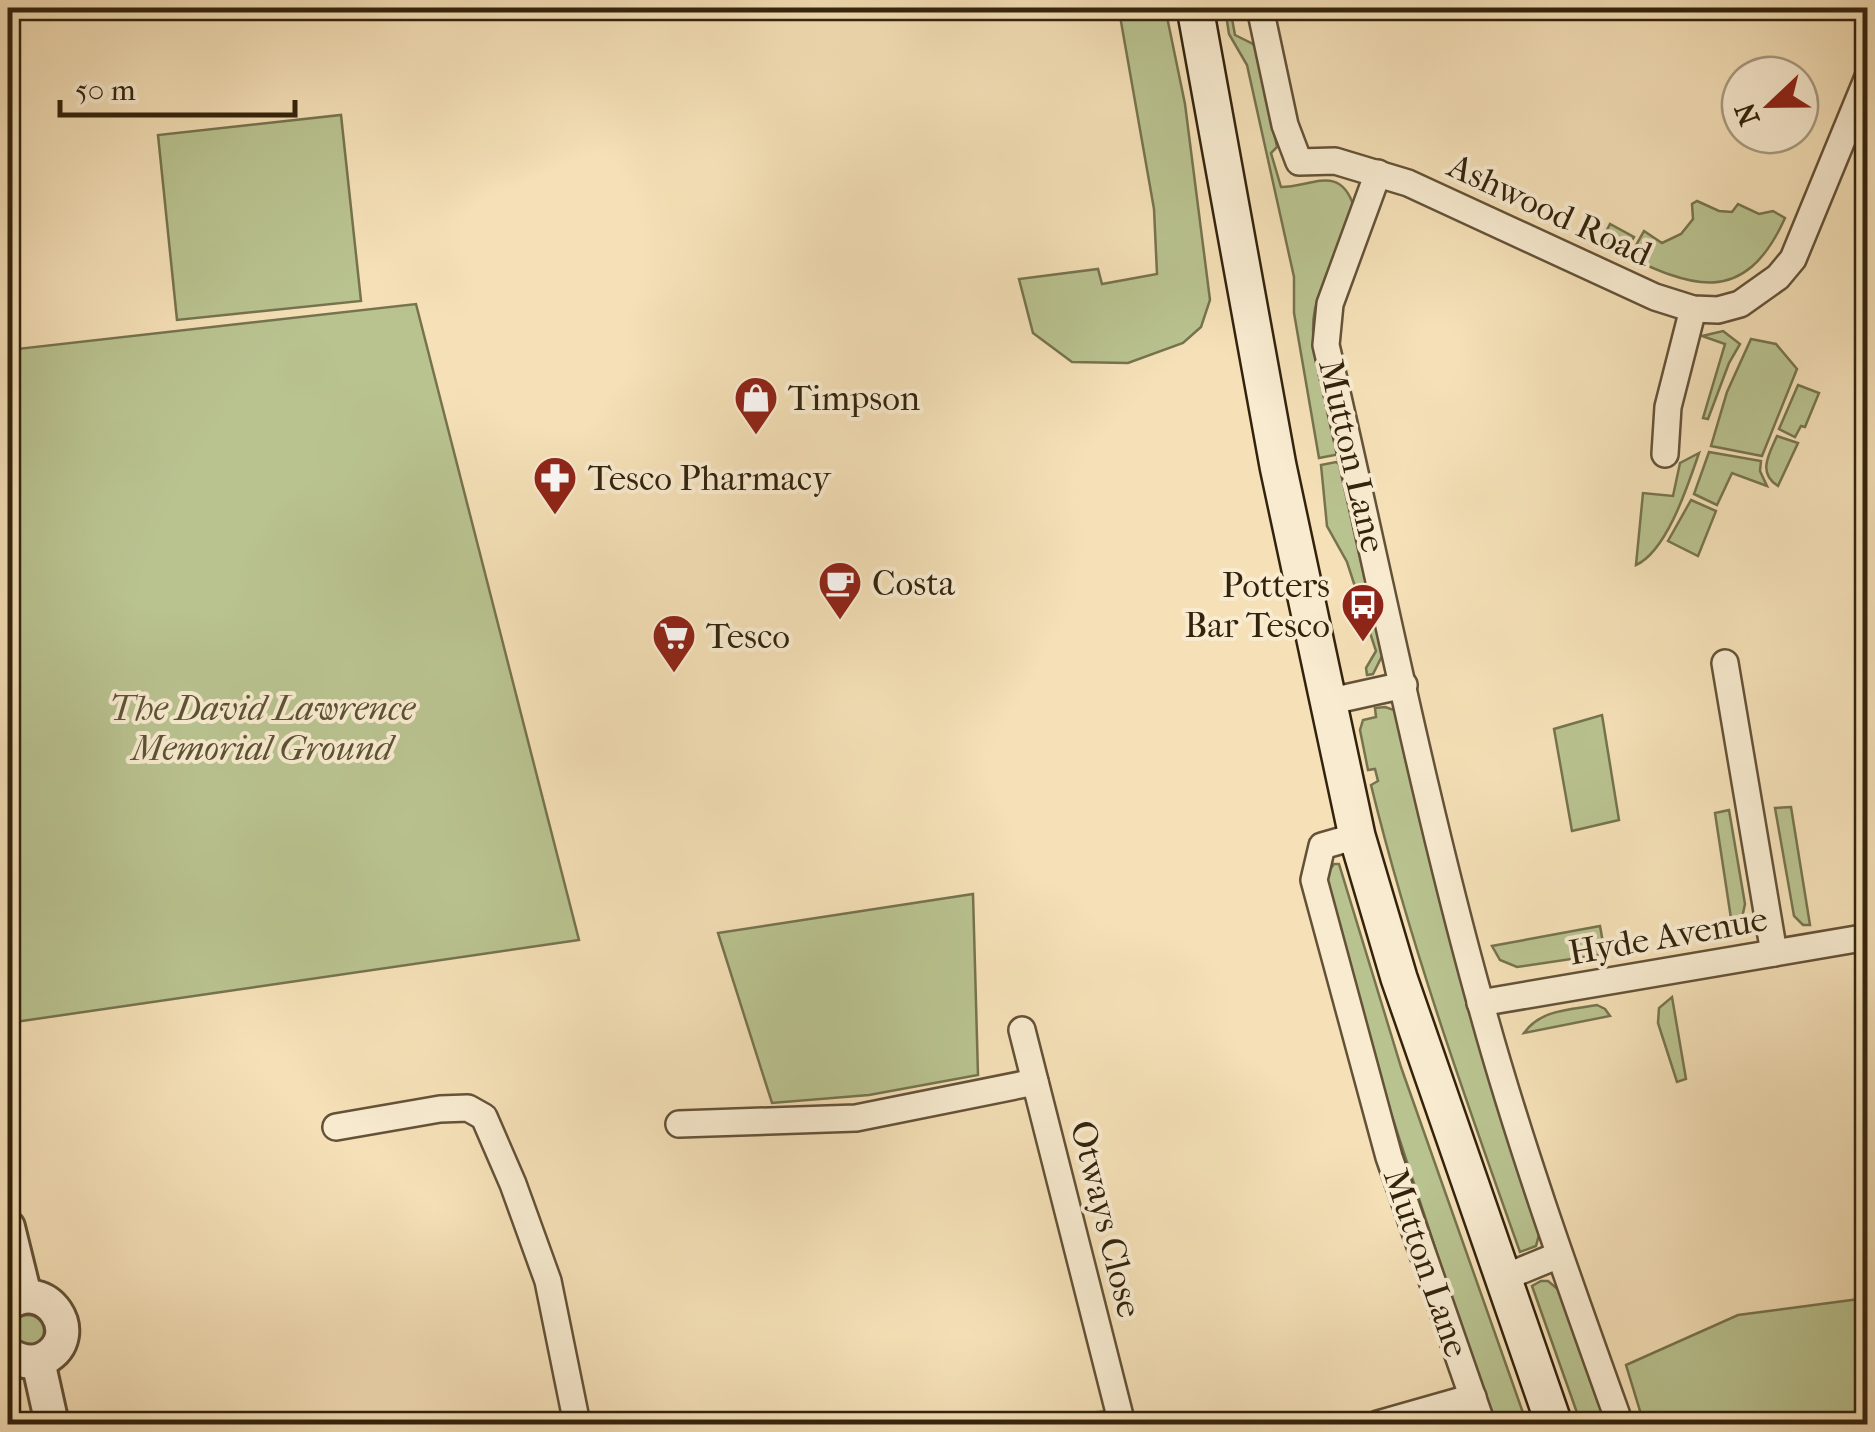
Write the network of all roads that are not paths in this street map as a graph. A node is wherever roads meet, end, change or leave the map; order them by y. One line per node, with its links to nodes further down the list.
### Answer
1 (1194, 8): 9 (main road, Mutton Lane)
2 (1260, 8): 4 (street)
3 (1868, 77): 5 (street, Ashwood Road)
4 (1378, 173): 5 (street, Ashwood Road); 8 (street, Mutton Lane)
5 (1693, 309): 6 (street)
6 (1665, 454)
7 (1725, 663): 12 (street)
8 (1404, 685): 9 (street); 13 (street, Mutton Lane)
9 (1326, 702): 10 (main road, Mutton Lane)
10 (1356, 836): 20 (main road, Mutton Lane); 23 (street, Mutton Lane)
11 (1868, 936): 12 (street, Hyde Avenue)
12 (1774, 953): 13 (street, Hyde Avenue)
13 (1480, 1004): 19 (street, Mutton Lane)
14 (1022, 1030): 15 (street, Otways Close)
15 (1036, 1082): 16 (street); 26 (street, Otways Close)
16 (678, 1124)
17 (336, 1127): 25 (street)
18 (8, 1227): 21 (street)
19 (1559, 1255): 20 (street, Mutton Lane); 30 (street, Mutton Lane)
20 (1503, 1278): 29 (main road, Mutton Lane)
21 (16, 1300): 22 (street)
22 (23, 1358): 24 (street)
23 (1473, 1397): 27 (street); 28 (street, Mutton Lane)
24 (52, 1424)
25 (577, 1424)
26 (1122, 1424)
27 (1378, 1424)
28 (1482, 1424)
29 (1554, 1424)
30 (1620, 1424)

